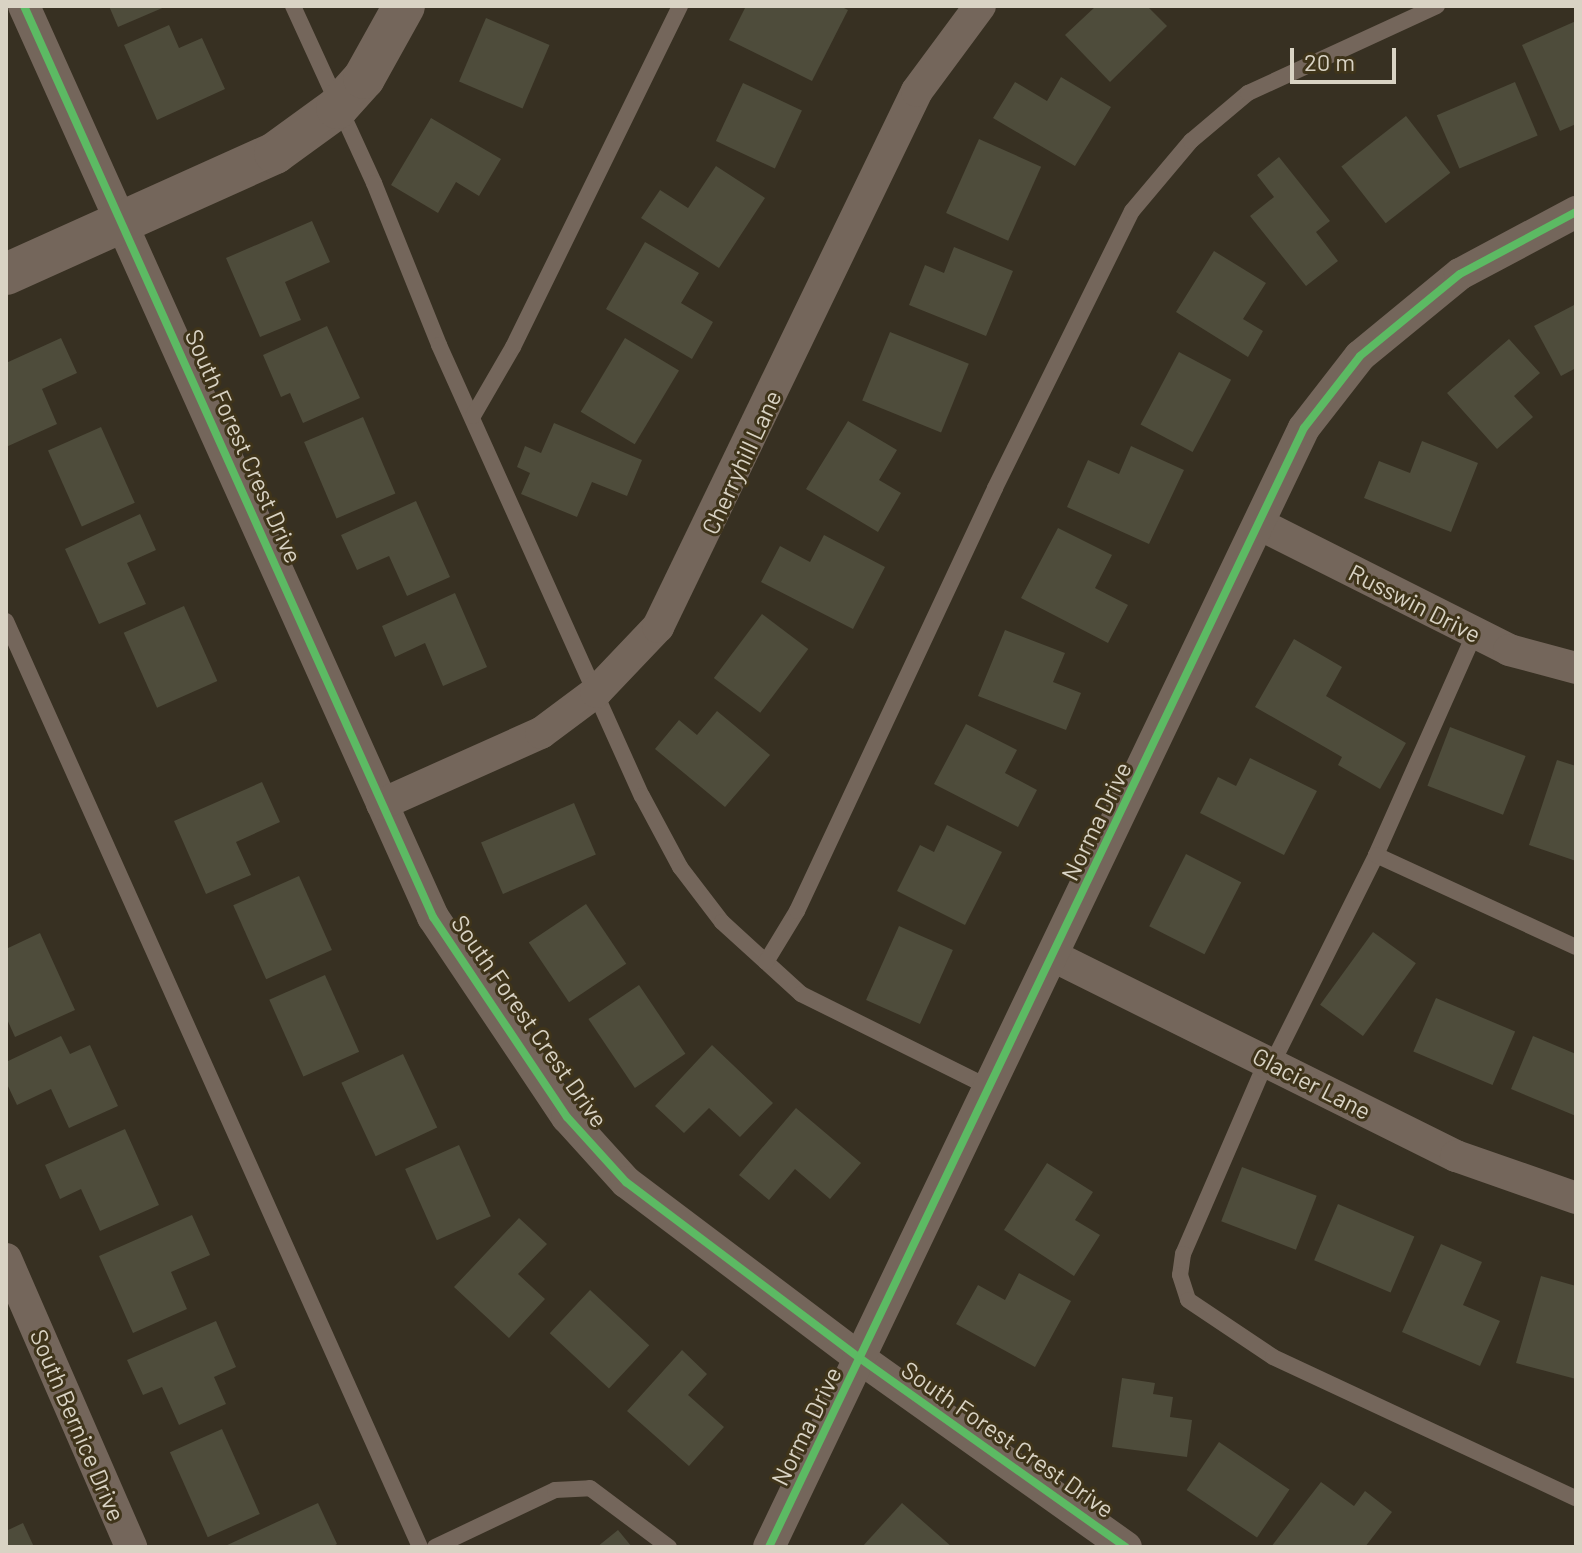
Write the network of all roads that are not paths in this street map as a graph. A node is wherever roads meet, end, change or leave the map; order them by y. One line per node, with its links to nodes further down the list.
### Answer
1 (24, 6): 9 (street, South Forest Crest Drive)
2 (293, 6): 7 (lane)
3 (404, 6): 7 (street)
4 (680, 6): 11 (lane)
5 (980, 6): 16 (street, Cherryhill Lane)
6 (1437, 6): 21 (lane)
7 (337, 108): 9 (street); 11 (lane)
8 (1576, 212): 12 (street, Norma Drive)
9 (121, 222): 10 (street); 17 (street, South Forest Crest Drive)
10 (6, 274)
11 (473, 416): 16 (lane)
12 (1259, 524): 14 (street, Russwin Drive); 20 (street, Norma Drive)
13 (6, 621): 29 (lane)
14 (1475, 633): 15 (street, Russwin Drive); 18 (lane)
15 (1576, 668)
16 (596, 692): 17 (street, Cherryhill Lane); 21 (lane)
17 (382, 804): 26 (street, South Forest Crest Drive)
18 (1376, 855): 19 (lane); 22 (lane)
19 (1576, 947)
20 (1053, 956): 22 (street, Glacier Lane); 23 (street, Norma Drive)
21 (766, 962): 23 (lane)
22 (1269, 1062): 24 (street, Glacier Lane); 27 (lane)
23 (990, 1088): 26 (street, Norma Drive)
24 (1576, 1198)
25 (6, 1259): 28 (street, South Bernice Drive)
26 (861, 1359): 32 (street, Norma Drive); 33 (street, South Forest Crest Drive)
27 (1576, 1498)
28 (131, 1547)
29 (420, 1547)
30 (435, 1547): 31 (lane)
31 (669, 1547)
32 (769, 1547)
33 (1126, 1547)

